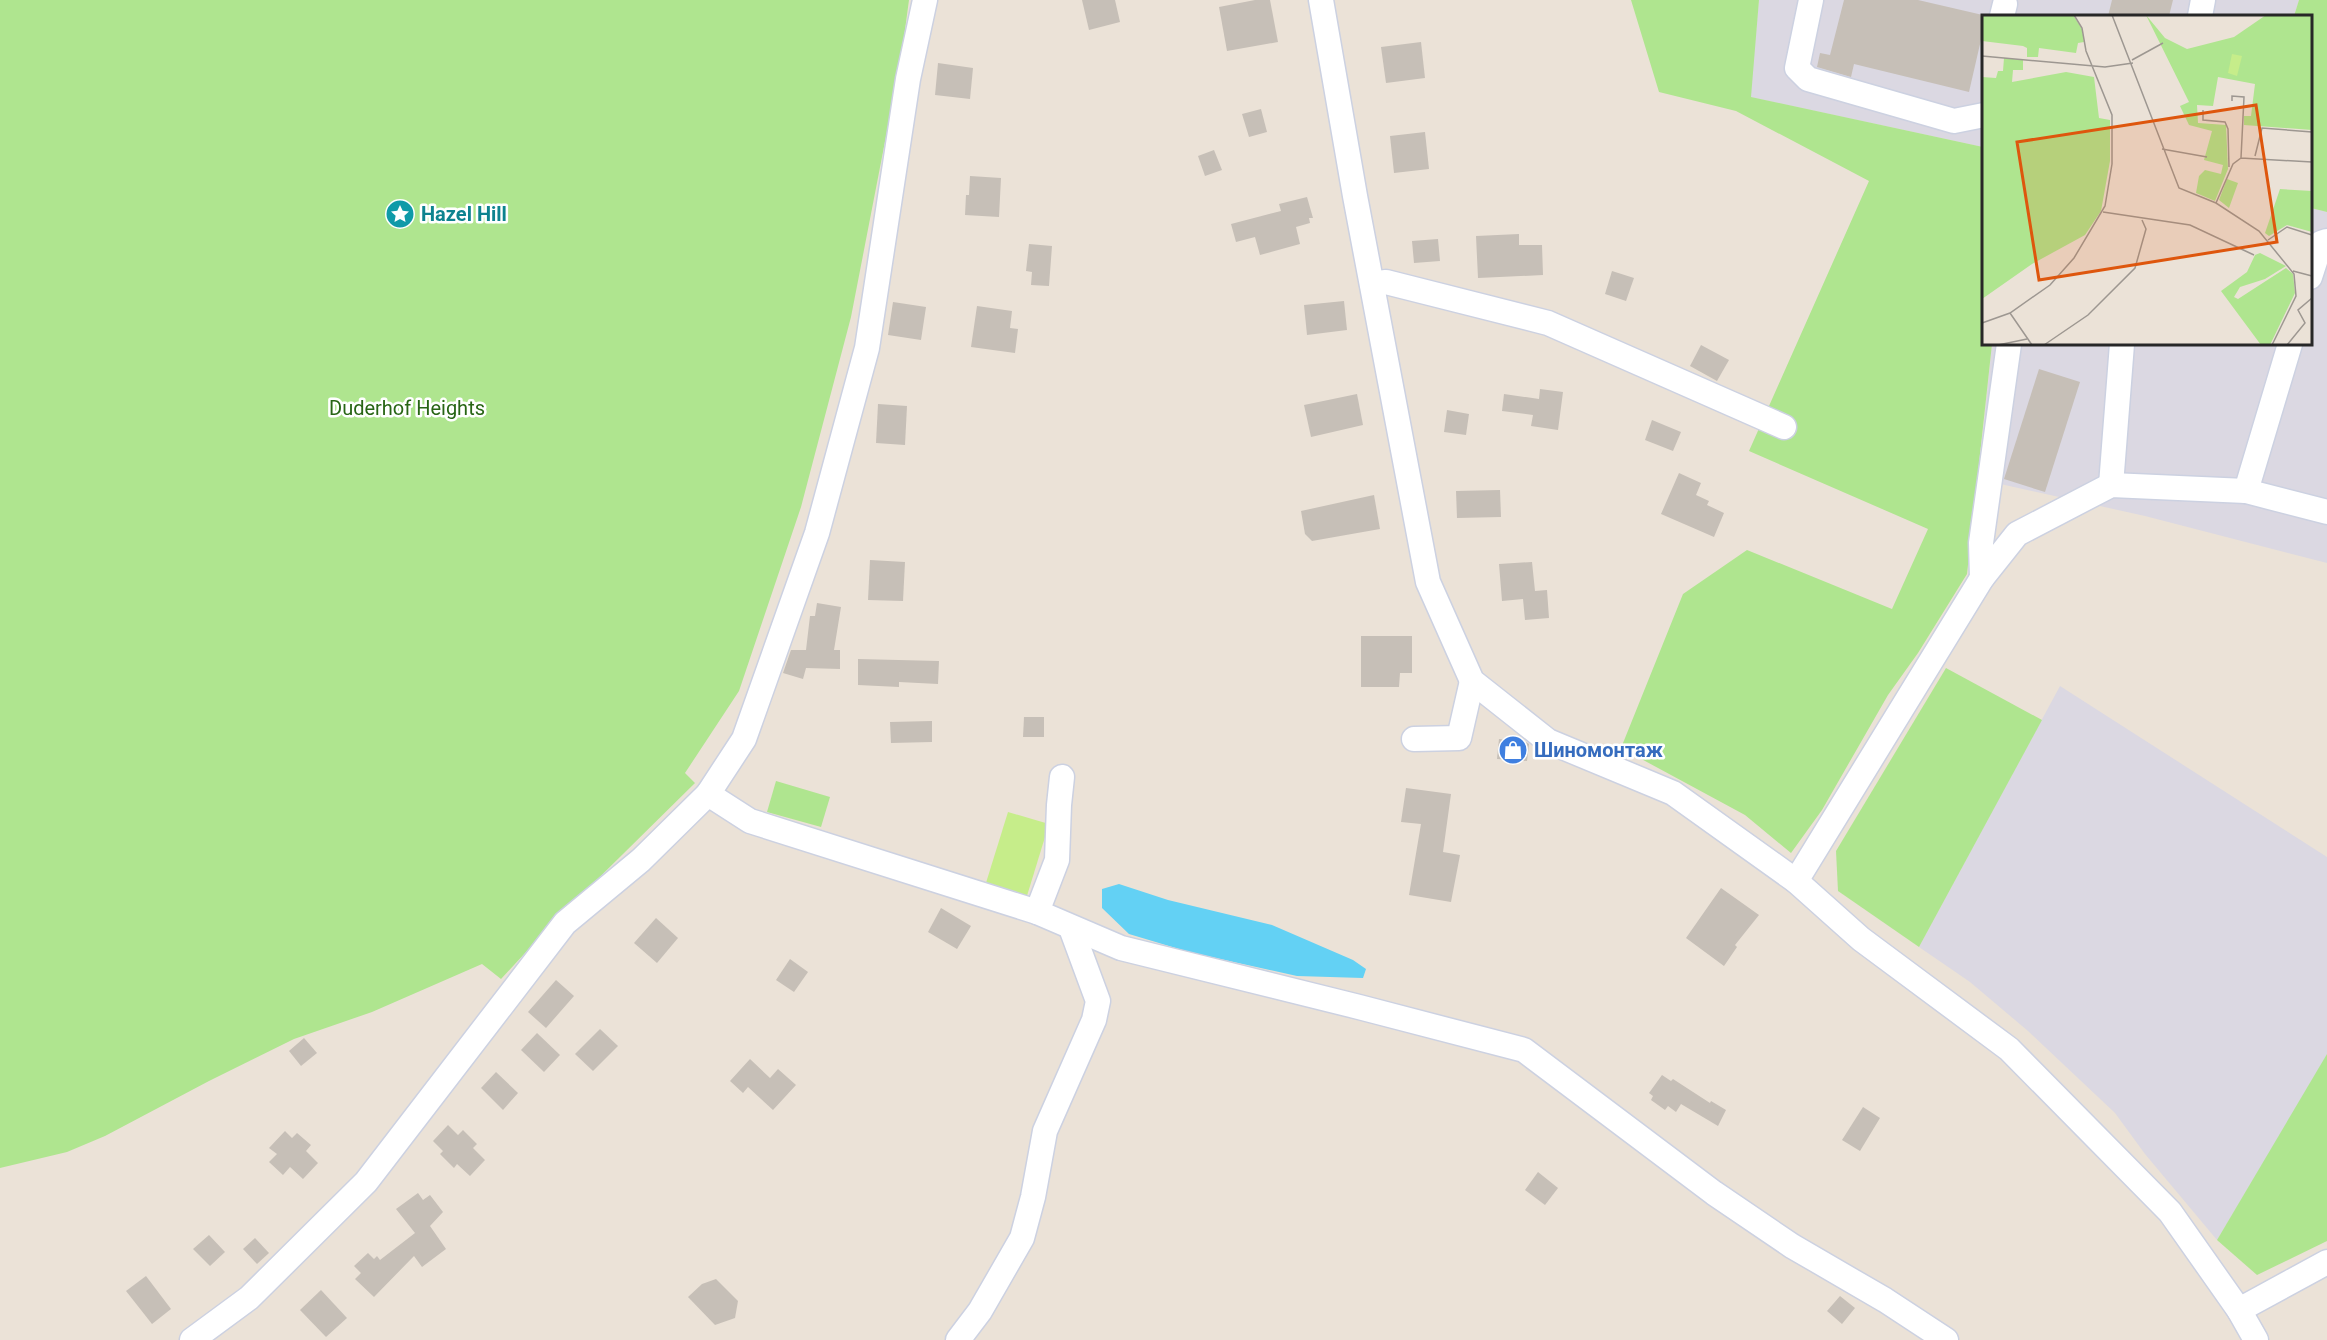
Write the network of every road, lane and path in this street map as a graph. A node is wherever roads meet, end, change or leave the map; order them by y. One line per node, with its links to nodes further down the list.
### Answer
1 (925, 0): 21 (street)
2 (1321, 0): 9 (street)
3 (1811, 0): 6 (street)
4 (2203, 0): 5 (street)
5 (2200, 15)
6 (1982, 115)
7 (2327, 241): 8 (street)
8 (2312, 272)
9 (1372, 284): 13 (street); 18 (street)
10 (2009, 345): 17 (street)
11 (2290, 345): 15 (street)
12 (2114, 346): 14 (street)
13 (1784, 427)
14 (2111, 485): 15 (street); 17 (street)
15 (2246, 491): 16 (street)
16 (2327, 512)
17 (1982, 578): 22 (street)
18 (1472, 681): 19 (street); 22 (street)
19 (1414, 739)
20 (1062, 777): 23 (street)
21 (708, 794): 23 (street); 27 (street)
22 (1796, 881): 26 (street)
23 (1037, 912): 24 (street)
24 (1071, 928): 28 (street); 29 (street)
25 (2327, 1262): 26 (street)
26 (2239, 1310): 30 (street)
27 (192, 1340)
28 (958, 1340)
29 (1946, 1340)
30 (2256, 1340)

